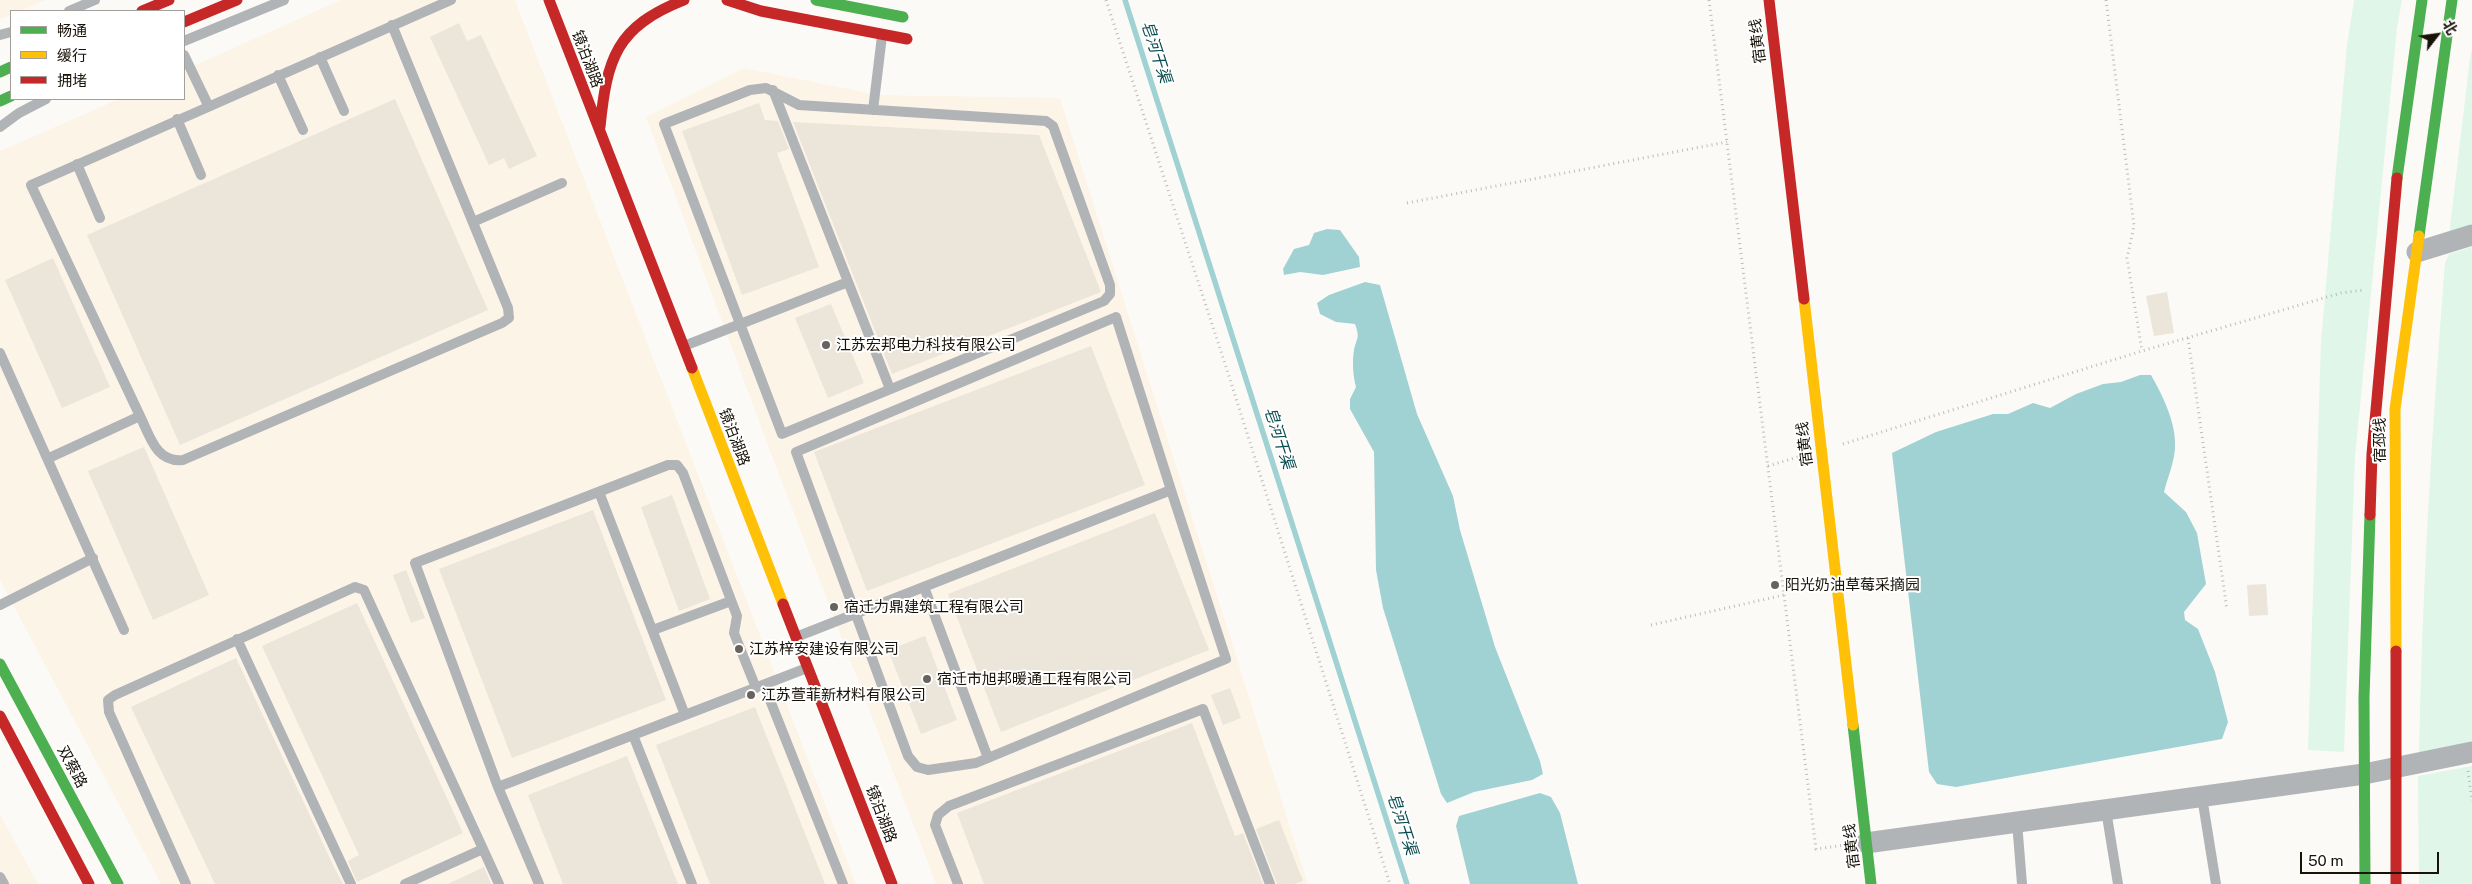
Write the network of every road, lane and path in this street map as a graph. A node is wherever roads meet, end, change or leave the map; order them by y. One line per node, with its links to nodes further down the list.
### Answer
1 (95, 0): 16 (lane)
2 (169, 0): 17 (main road)
3 (237, 0): 19 (main road)
4 (284, 0): 23 (lane)
5 (450, 0): 20 (lane)
6 (549, 0): 35 (main road, 镜泊湖路)
7 (684, 0): 35 (main road)
8 (726, 0): 21 (main road)
9 (816, 0): 18 (main road)
10 (1106, 0): 102 (path)
11 (1709, 0): 36 (path)
12 (1769, 0): 54 (main road, 宿黄线)
13 (2106, 0): 50 (path)
14 (2422, 0): 46 (main road, 宿邳线)
15 (2452, 0): 44 (main road, 宿邳线)
16 (71, 10)
17 (144, 10)
18 (903, 17)
19 (185, 22)
20 (392, 25): 25 (lane); 42 (lane)
21 (882, 34): 22 (main road); 30 (lane)
22 (907, 39)
23 (185, 41)
24 (185, 57): 29 (lane)
25 (320, 57): 26 (lane); 31 (lane)
26 (278, 75): 29 (lane); 34 (lane)
27 (773, 90): 30 (lane); 45 (lane); 47 (lane)
28 (44, 100): 33 (lane)
29 (208, 106): 32 (lane)
30 (873, 110): 52 (lane)
31 (344, 111)
32 (177, 119): 37 (lane); 38 (lane)
33 (0, 127)
34 (303, 130)
35 (600, 134): 49 (main road, 镜泊湖路)
36 (1727, 142): 40 (path); 56 (path)
37 (77, 164): 41 (lane); 53 (lane)
38 (201, 175)
39 (562, 184): 42 (lane)
40 (1407, 203)
41 (100, 218)
42 (473, 222): 53 (lane)
43 (2472, 235): 44 (street)
44 (2417, 252): 79 (main road, 宿邳线)
45 (848, 282): 47 (lane); 52 (lane)
46 (2387, 287): 48 (path); 80 (main road, 宿邳线)
47 (739, 325): 49 (lane); 52 (lane)
48 (2188, 338): 50 (path); 64 (path)
49 (683, 347): 69 (main road, 镜泊湖路)
50 (2142, 351): 54 (path)
51 (0, 353): 55 (lane)
52 (890, 389)
53 (140, 416): 55 (lane)
54 (1821, 450): 56 (path); 86 (main road, 宿黄线)
55 (48, 458): 59 (lane)
56 (1768, 466): 61 (path)
57 (1171, 490): 60 (lane); 65 (lane); 78 (lane)
58 (599, 492): 62 (lane); 68 (lane); 81 (lane)
59 (92, 558): 63 (lane); 67 (lane)
60 (924, 587): 65 (lane); 78 (lane)
61 (1784, 595): 66 (path); 86 (path)
62 (731, 601): 68 (lane); 73 (lane)
63 (0, 605)
64 (2227, 610)
65 (855, 614): 69 (lane); 78 (lane)
66 (1651, 625)
67 (124, 630)
68 (652, 630): 74 (lane)
69 (796, 638): 72 (main road, 镜泊湖路)
70 (237, 639): 87 (lane); 92 (lane); 93 (lane)
71 (0, 664): 91 (main road, 双蔡路)
72 (808, 668): 73 (lane); 99 (main road, 镜泊湖路)
73 (760, 686): 74 (lane); 98 (lane)
74 (685, 715): 76 (lane)
75 (0, 716): 89 (main road)
76 (633, 735): 81 (lane); 97 (lane)
77 (2469, 752): 79 (street); 83 (path)
78 (988, 758)
79 (2396, 766): 80 (street); 108 (main road, 宿邳线)
80 (2364, 774): 82 (street); 107 (main road, 宿邳线)
81 (498, 787): 96 (lane)
82 (2202, 797): 84 (street); 106 (lane)
83 (2472, 801)
84 (2106, 810): 85 (street); 105 (lane)
85 (2017, 822): 86 (street); 104 (lane)
86 (1866, 843): 103 (main road, 宿黄线)
87 (483, 849): 94 (lane); 95 (lane)
88 (0, 877): 90 (lane)
89 (83, 880)
90 (4, 884)
91 (118, 884)
92 (186, 884)
93 (351, 884)
94 (405, 884)
95 (499, 884)
96 (539, 884)
97 (692, 884)
98 (843, 884)
99 (892, 884)
100 (958, 884): 101 (lane)
101 (1270, 884)
102 (1390, 884)
103 (1871, 884)
104 (2022, 884)
105 (2118, 884)
106 (2216, 884)
107 (2365, 884)
108 (2396, 884)

